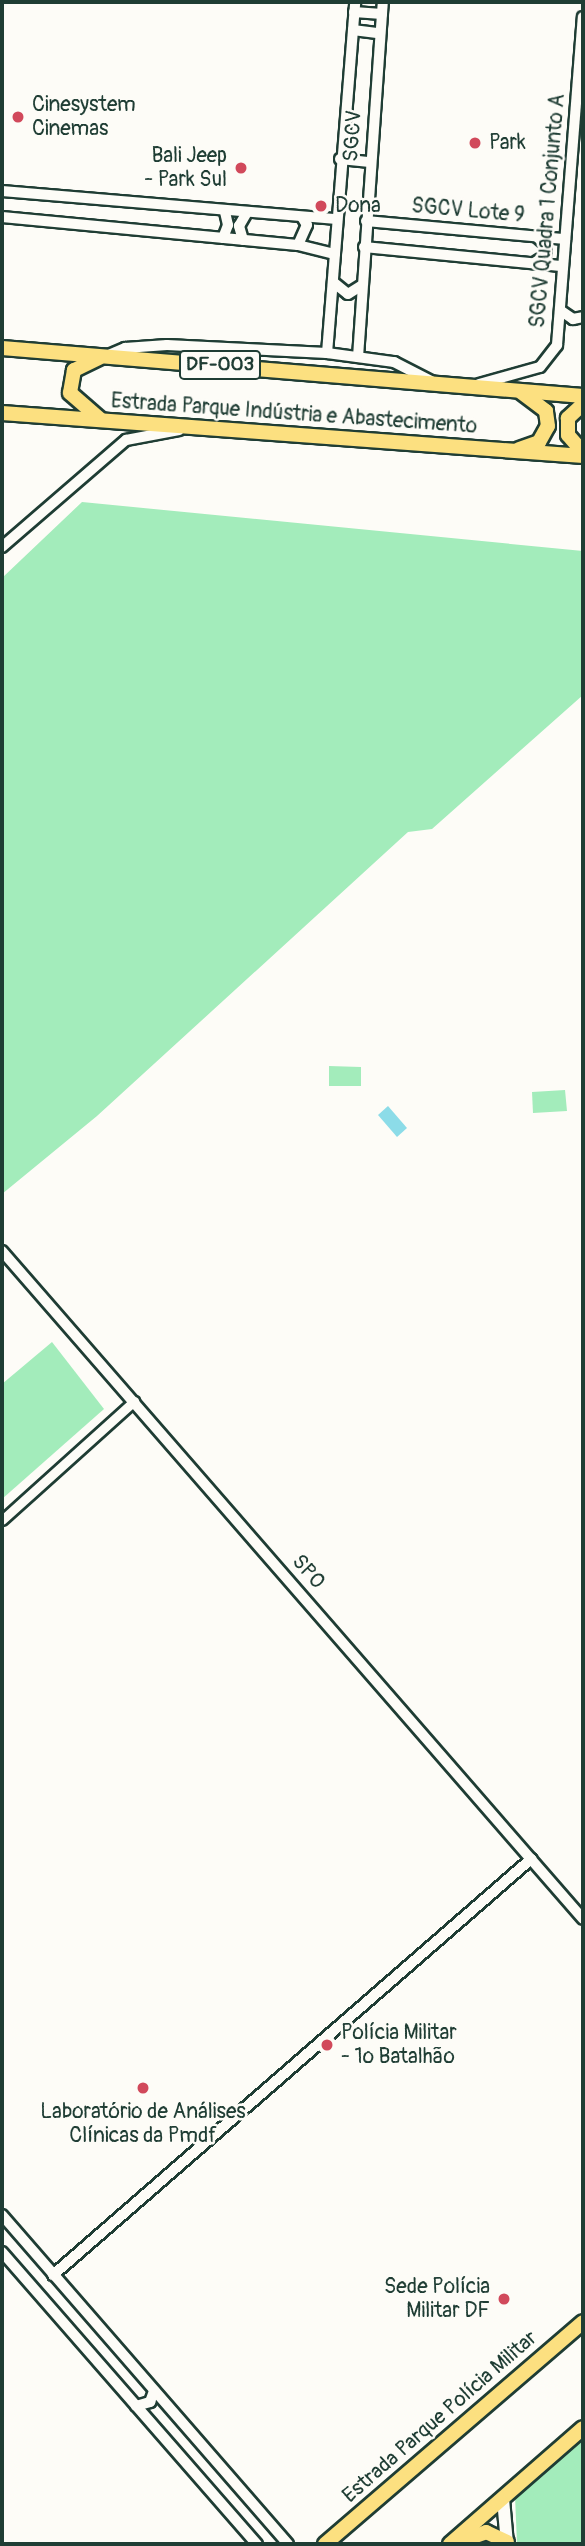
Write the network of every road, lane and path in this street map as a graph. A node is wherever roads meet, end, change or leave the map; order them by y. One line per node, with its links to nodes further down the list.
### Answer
1 (383, 2): 3 (street, SGCV)
2 (355, 7): 3 (street); 5 (street, SGCV)
3 (382, 14): 6 (street, SGCV)
4 (583, 17): 7 (street, SGCV Quadra 1 Conjunto A)
5 (353, 30): 6 (street); 9 (street, SGCV)
6 (379, 33): 10 (street, SGCV)
7 (582, 61): 8 (street, SGCV Quadra 1 Conjunto A)
8 (581, 76): 12 (street, SGCV Quadra 1 Conjunto A)
9 (340, 159): 10 (street); 18 (street, SGCV)
10 (370, 162): 19 (street, SGCV)
11 (583, 173): 12 (street)
12 (571, 175): 23 (street, SGCV Quadra 1 Conjunto A)
13 (2, 191): 14 (street)
14 (225, 212): 15 (street); 21 (street)
15 (246, 214): 17 (street); 22 (street)
16 (2, 217): 21 (street)
17 (302, 218): 18 (street); 24 (street)
18 (337, 219): 26 (street, SGCV)
19 (366, 221): 20 (street, SGCV Lote 9); 25 (street, SGCV)
20 (537, 237): 23 (street, SGCV Lote 9); 27 (street)
21 (223, 238): 22 (street)
22 (243, 240): 24 (street)
23 (565, 240): 28 (street, SGCV Quadra 1 Conjunto A)
24 (298, 245): 26 (street)
25 (364, 247): 27 (street); 30 (street, SGCV)
26 (335, 254): 29 (street, SGCV)
27 (534, 263): 28 (street)
28 (563, 266): 31 (street, SGCV Quadra 1 Conjunto A)
29 (333, 282): 30 (street); 34 (street, SGCV)
30 (361, 286): 36 (street, SGCV)
31 (560, 310): 32 (street); 38 (street, SGCV Quadra 1 Conjunto A)
32 (583, 317)
33 (4, 347): 35 (main road, Estrada Parque Indústria e Abastecimento / DF-003)
34 (327, 354): 35 (street); 36 (street)
35 (106, 356): 37 (main road, Estrada Parque Indústria e Abastecimento / DF-003); 43 (main road)
36 (358, 356): 37 (street)
37 (438, 384): 38 (main road, Estrada Parque Indústria e Abastecimento / DF-003)
38 (465, 386): 39 (main road, Estrada Parque Indústria e Abastecimento / DF-003)
39 (511, 390): 40 (main road, Estrada Parque Indústria e Abastecimento / DF-003); 45 (main road)
40 (583, 396)
41 (583, 404): 46 (main road)
42 (2, 413): 43 (main road, Estrada Parque Indústria e Abastecimento)
43 (102, 421): 44 (main road, Estrada Parque Indústria e Abastecimento)
44 (186, 429): 45 (main road, Estrada Parque Indústria e Abastecimento); 47 (street)
45 (511, 451): 46 (main road, Estrada Parque Indústria e Abastecimento)
46 (583, 454)
47 (2, 547)
48 (2, 1251): 49 (street, SPO)
49 (134, 1401): 50 (street); 51 (street, SPO)
50 (2, 1520)
51 (531, 1859): 52 (street, SPO); 55 (street)
52 (583, 1919)
53 (2, 2215): 55 (street)
54 (2, 2252): 58 (street)
55 (53, 2275): 57 (street)
56 (583, 2322): 62 (main road, Estrada Parque Polícia Militar)
57 (95, 2323): 58 (street); 59 (street)
58 (78, 2340): 60 (street)
59 (154, 2391): 60 (street); 66 (street)
60 (136, 2406): 65 (street)
61 (583, 2428): 63 (main road)
62 (419, 2463): 67 (main road, Estrada Parque Polícia Militar); 68 (main road)
63 (503, 2498): 64 (main road); 69 (main road)
64 (507, 2543): 69 (main road)
65 (257, 2544)
66 (288, 2544)
67 (325, 2544)
68 (337, 2544)
69 (450, 2544)

